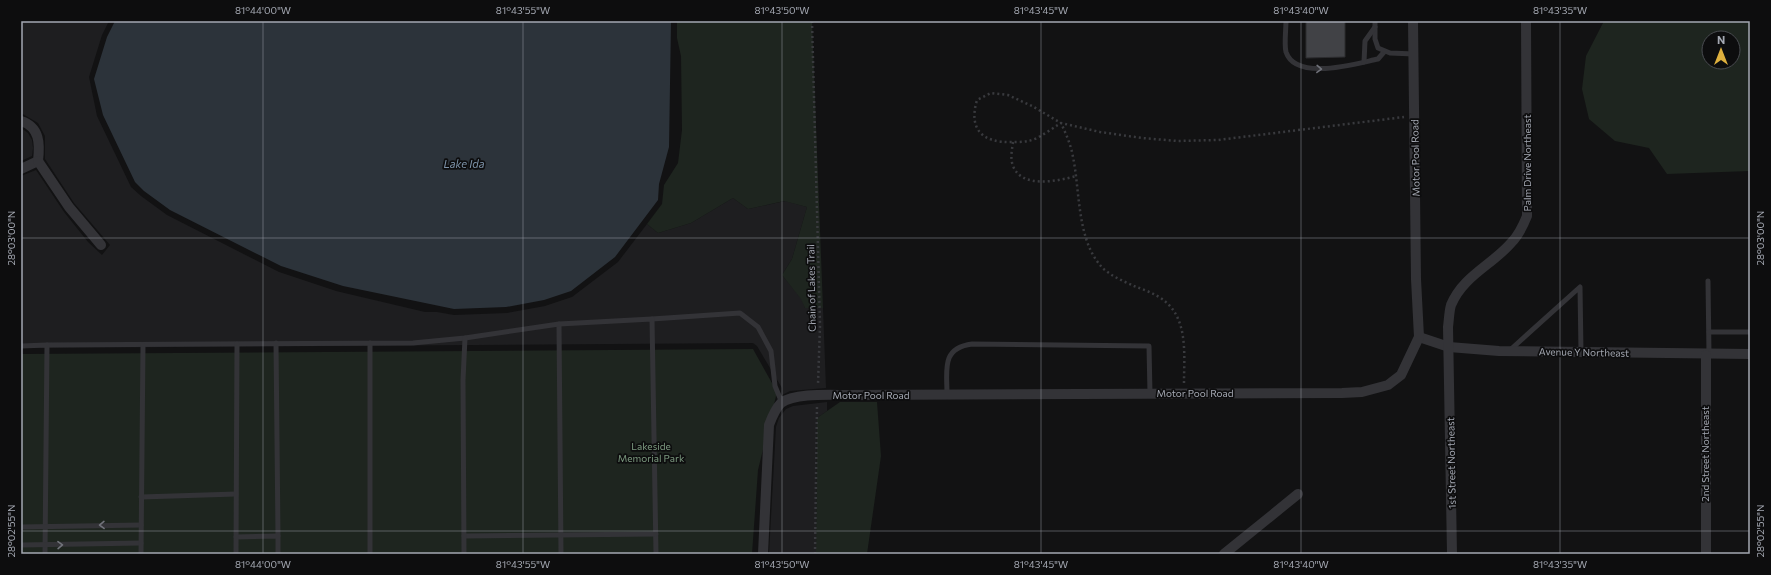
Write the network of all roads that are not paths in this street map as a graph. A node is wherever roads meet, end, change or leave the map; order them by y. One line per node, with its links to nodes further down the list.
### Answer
1 (1286, 21): 7 (lane, one-way to 7)
2 (1413, 21): 6 (street, Motor Pool Road)
3 (1526, 21): 25 (street, Palm Drive Northeast)
4 (1375, 24): 5 (lane); 7 (lane)
5 (1384, 52): 6 (lane); 7 (lane)
6 (1414, 54): 17 (street, Motor Pool Road)
7 (1364, 62)
8 (21, 121): 9 (street)
9 (38, 161): 10 (street); 11 (street)
10 (21, 169)
11 (101, 245)
12 (1708, 281): 15 (lane)
13 (652, 318): 14 (lane); 33 (lane); 40 (lane)
14 (559, 324): 18 (lane); 43 (lane)
15 (1709, 332): 16 (lane); 29 (lane)
16 (1750, 332)
17 (1419, 337): 25 (street, Avenue Y Northeast); 32 (street, Motor Pool Road)
18 (465, 338): 20 (lane); 42 (lane)
19 (276, 343): 20 (lane); 21 (lane); 41 (lane)
20 (370, 343): 52 (lane)
21 (237, 344): 23 (lane); 34 (lane)
22 (47, 345): 23 (lane); 24 (lane); 38 (lane)
23 (143, 345): 36 (lane)
24 (21, 346)
25 (1449, 347): 26 (street, Avenue Y Northeast); 30 (street, Palm Drive Northeast)
26 (1509, 351): 27 (street, Avenue Y Northeast); 27 (lane)
27 (1581, 352): 29 (street, Avenue Y Northeast)
28 (1750, 354): 29 (street, Avenue Y Northeast)
29 (1707, 355): 59 (street, 2nd Street Northeast)
30 (1450, 371): 58 (street, 1st Street Northeast)
31 (947, 394): 32 (street, Motor Pool Road); 32 (lane); 33 (street, Motor Pool Road)
32 (1150, 394)
33 (782, 403): 56 (street)
34 (236, 494): 36 (lane); 44 (lane)
35 (1298, 494): 57 (street)
36 (141, 497): 37 (lane)
37 (141, 525): 38 (lane, one-way to 38); 45 (lane)
38 (45, 526): 39 (lane); 47 (lane)
39 (21, 527)
40 (656, 534): 43 (lane); 55 (lane)
41 (278, 536): 44 (lane); 51 (lane)
42 (464, 536): 43 (lane); 53 (lane)
43 (560, 536): 54 (lane)
44 (236, 537): 50 (lane)
45 (141, 543): 47 (lane, one-way to 45); 49 (lane)
46 (21, 545): 47 (lane)
47 (45, 545): 48 (lane)
48 (45, 554)
49 (141, 554)
50 (236, 554)
51 (278, 554)
52 (370, 554)
53 (464, 554)
54 (561, 554)
55 (656, 554)
56 (763, 554)
57 (1224, 554)
58 (1452, 554)
59 (1706, 554)

